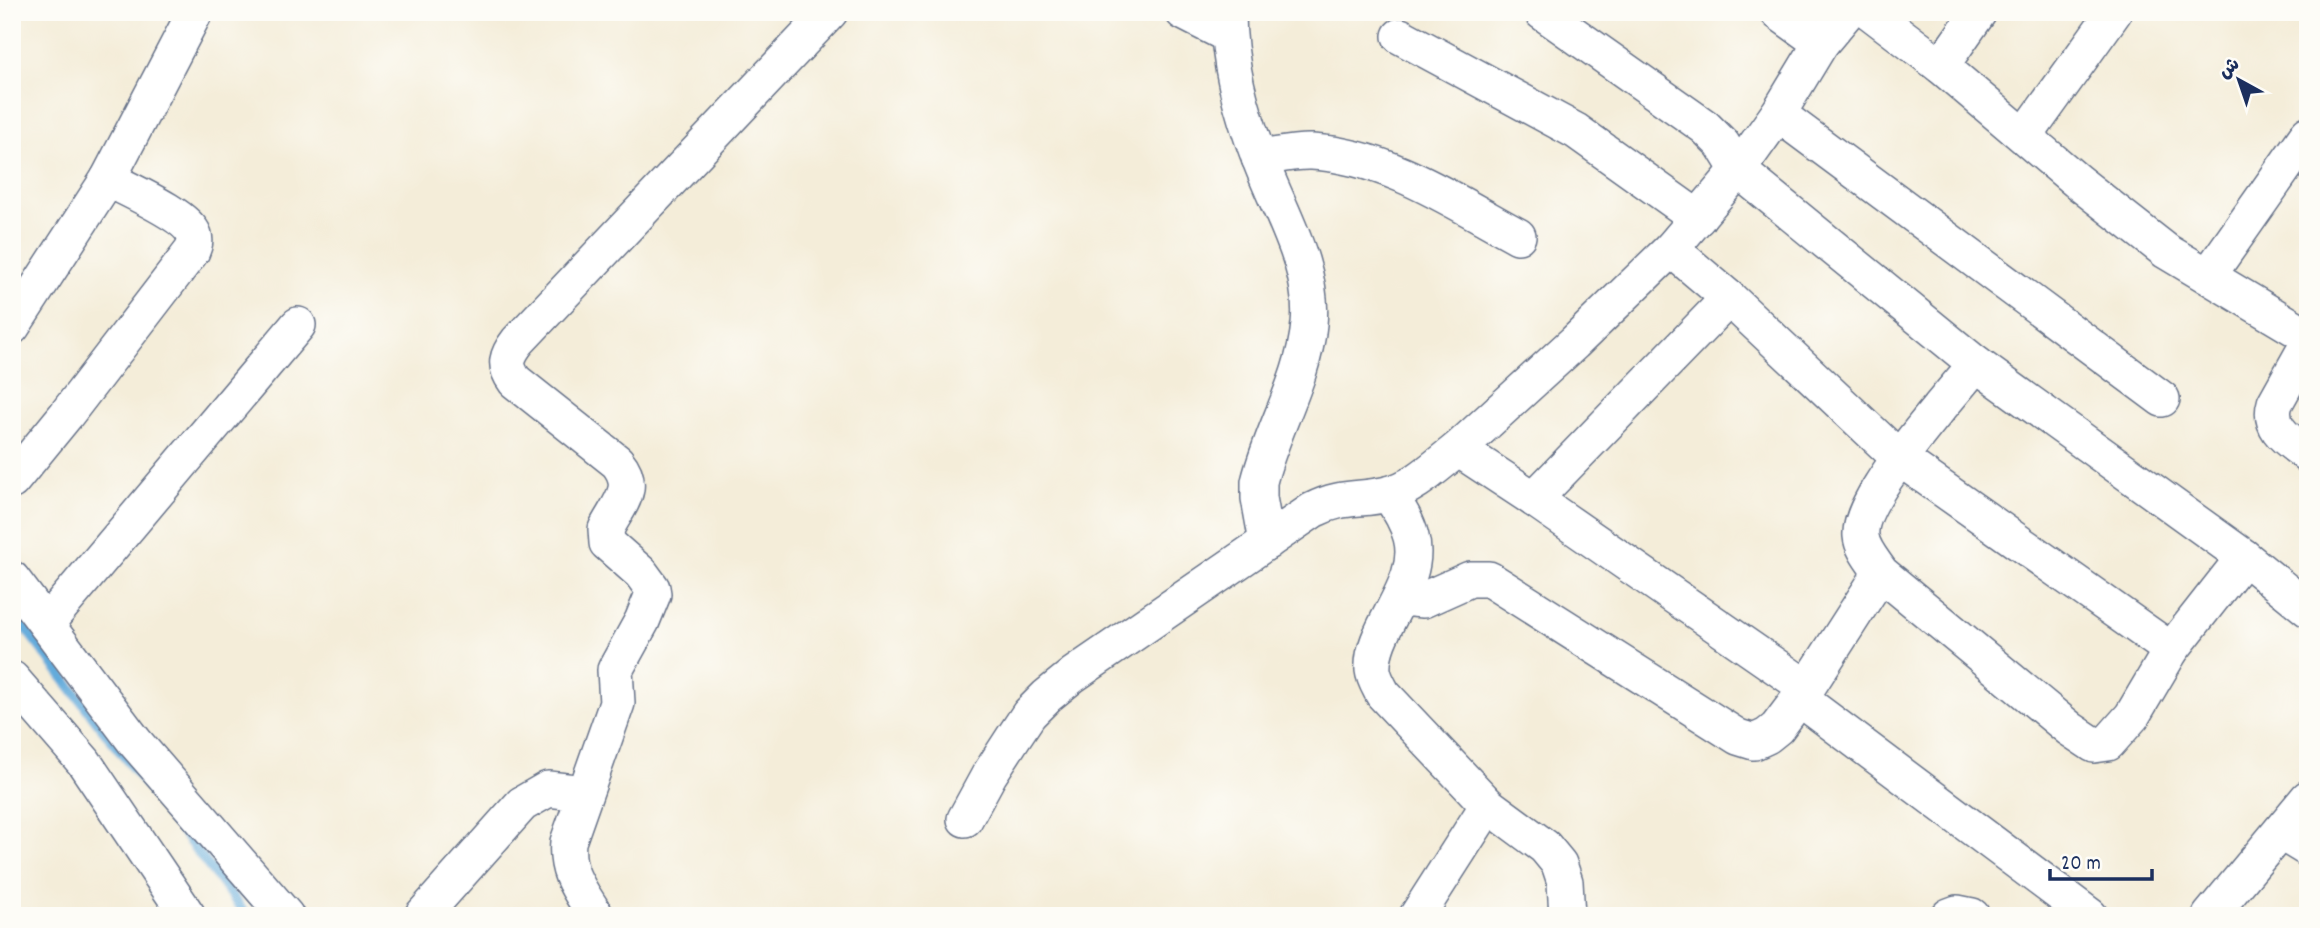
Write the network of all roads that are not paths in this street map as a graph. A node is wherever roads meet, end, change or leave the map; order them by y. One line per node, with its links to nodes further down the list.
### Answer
1 (195, 12): 19 (street)
2 (830, 12): 49 (street)
3 (1183, 12): 10 (street)
4 (1542, 12): 18 (street)
5 (1778, 12): 12 (street)
6 (1847, 12): 12 (street)
7 (1870, 12): 13 (street)
8 (1979, 12): 13 (street)
9 (2113, 12): 16 (street)
10 (1228, 24): 17 (street)
11 (1400, 36): 20 (street)
12 (1821, 43): 14 (street)
13 (1941, 66): 16 (street)
14 (1778, 114): 18 (street); 30 (street)
15 (2308, 134): 23 (street)
16 (2025, 136): 23 (street)
17 (1259, 158): 21 (street); 37 (street)
18 (1738, 170): 20 (street); 29 (street)
19 (108, 179): 26 (street); 34 (street)
20 (1698, 218): 22 (street)
21 (1518, 236)
22 (1671, 249): 24 (street); 31 (street)
23 (2208, 276): 27 (street)
24 (1729, 298): 33 (street); 36 (street)
25 (298, 326): 43 (street)
26 (12, 327)
27 (2308, 336)
28 (2308, 344): 32 (street)
29 (1976, 364): 33 (street); 38 (street)
30 (2162, 399)
31 (1458, 449): 35 (street); 36 (street)
32 (2308, 455)
33 (1899, 458): 39 (street); 44 (street)
34 (12, 481)
35 (1389, 494): 37 (street); 41 (street)
36 (1535, 499): 46 (street)
37 (1267, 542): 52 (street)
38 (2244, 557): 42 (street); 44 (street)
39 (1881, 573): 44 (street); 46 (street)
40 (12, 579): 43 (street)
41 (1401, 598): 46 (street); 51 (street)
42 (2308, 609)
43 (46, 624): 47 (street)
44 (2171, 650)
45 (12, 679): 48 (street)
46 (1803, 693): 62 (street)
47 (135, 742): 48 (street); 55 (street)
48 (84, 762): 54 (street)
49 (584, 793): 56 (street); 57 (street)
50 (2308, 798): 53 (street)
51 (1488, 805): 58 (street); 59 (street)
52 (965, 819)
53 (2294, 840): 63 (street)
54 (188, 916)
55 (286, 916)
56 (422, 916)
57 (596, 916)
58 (1417, 916)
59 (1567, 916)
60 (1949, 916): 61 (street)
61 (1972, 916)
62 (2090, 916)
63 (2210, 916)

